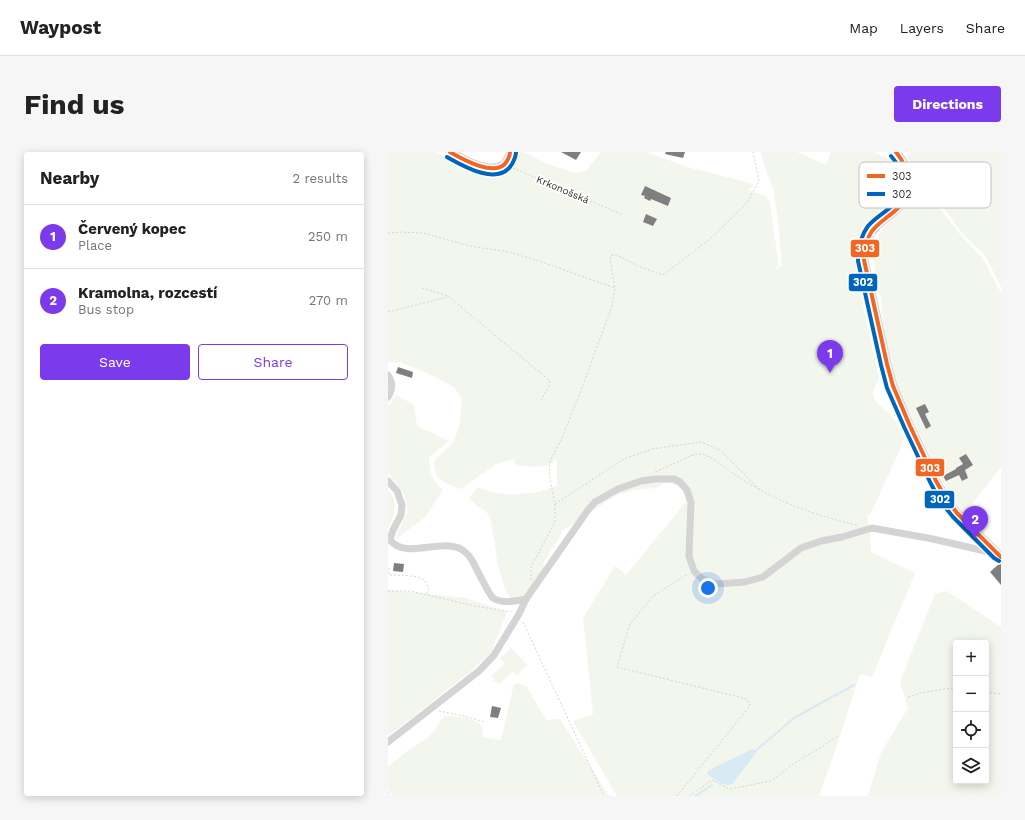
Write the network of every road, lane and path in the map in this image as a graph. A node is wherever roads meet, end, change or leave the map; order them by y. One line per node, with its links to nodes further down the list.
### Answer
1 (450, 152): 6 (street)
2 (510, 152): 6 (street)
3 (753, 152): 11 (path)
4 (896, 152): 5 (street)
5 (903, 162)
6 (505, 164): 8 (path, Krkonošská)
7 (899, 208): 22 (street)
8 (621, 214)
9 (388, 233): 11 (path)
10 (422, 288): 12 (path)
11 (615, 288): 20 (path)
12 (448, 296): 13 (path); 16 (path)
13 (388, 312)
14 (388, 375): 15 (street)
15 (388, 397)
16 (541, 400)
17 (654, 472): 19 (path)
18 (388, 481): 28 (street)
19 (762, 492): 20 (path); 21 (path)
20 (555, 504): 25 (path)
21 (857, 525)
22 (1000, 555): 24 (street)
23 (389, 568): 27 (path)
24 (694, 571): 25 (street); 41 (path)
25 (532, 590): 28 (street)
26 (388, 591): 27 (path)
27 (426, 595): 29 (path)
28 (526, 599): 29 (street)
29 (519, 614): 34 (street); 40 (path)
30 (953, 688): 33 (path)
31 (989, 692): 32 (path)
32 (1001, 694)
33 (908, 697)
34 (433, 707): 35 (path); 37 (street)
35 (485, 722)
36 (839, 736): 42 (path)
37 (388, 742)
38 (388, 792): 39 (path)
39 (391, 796)
40 (604, 796)
41 (677, 796)
42 (689, 796)

